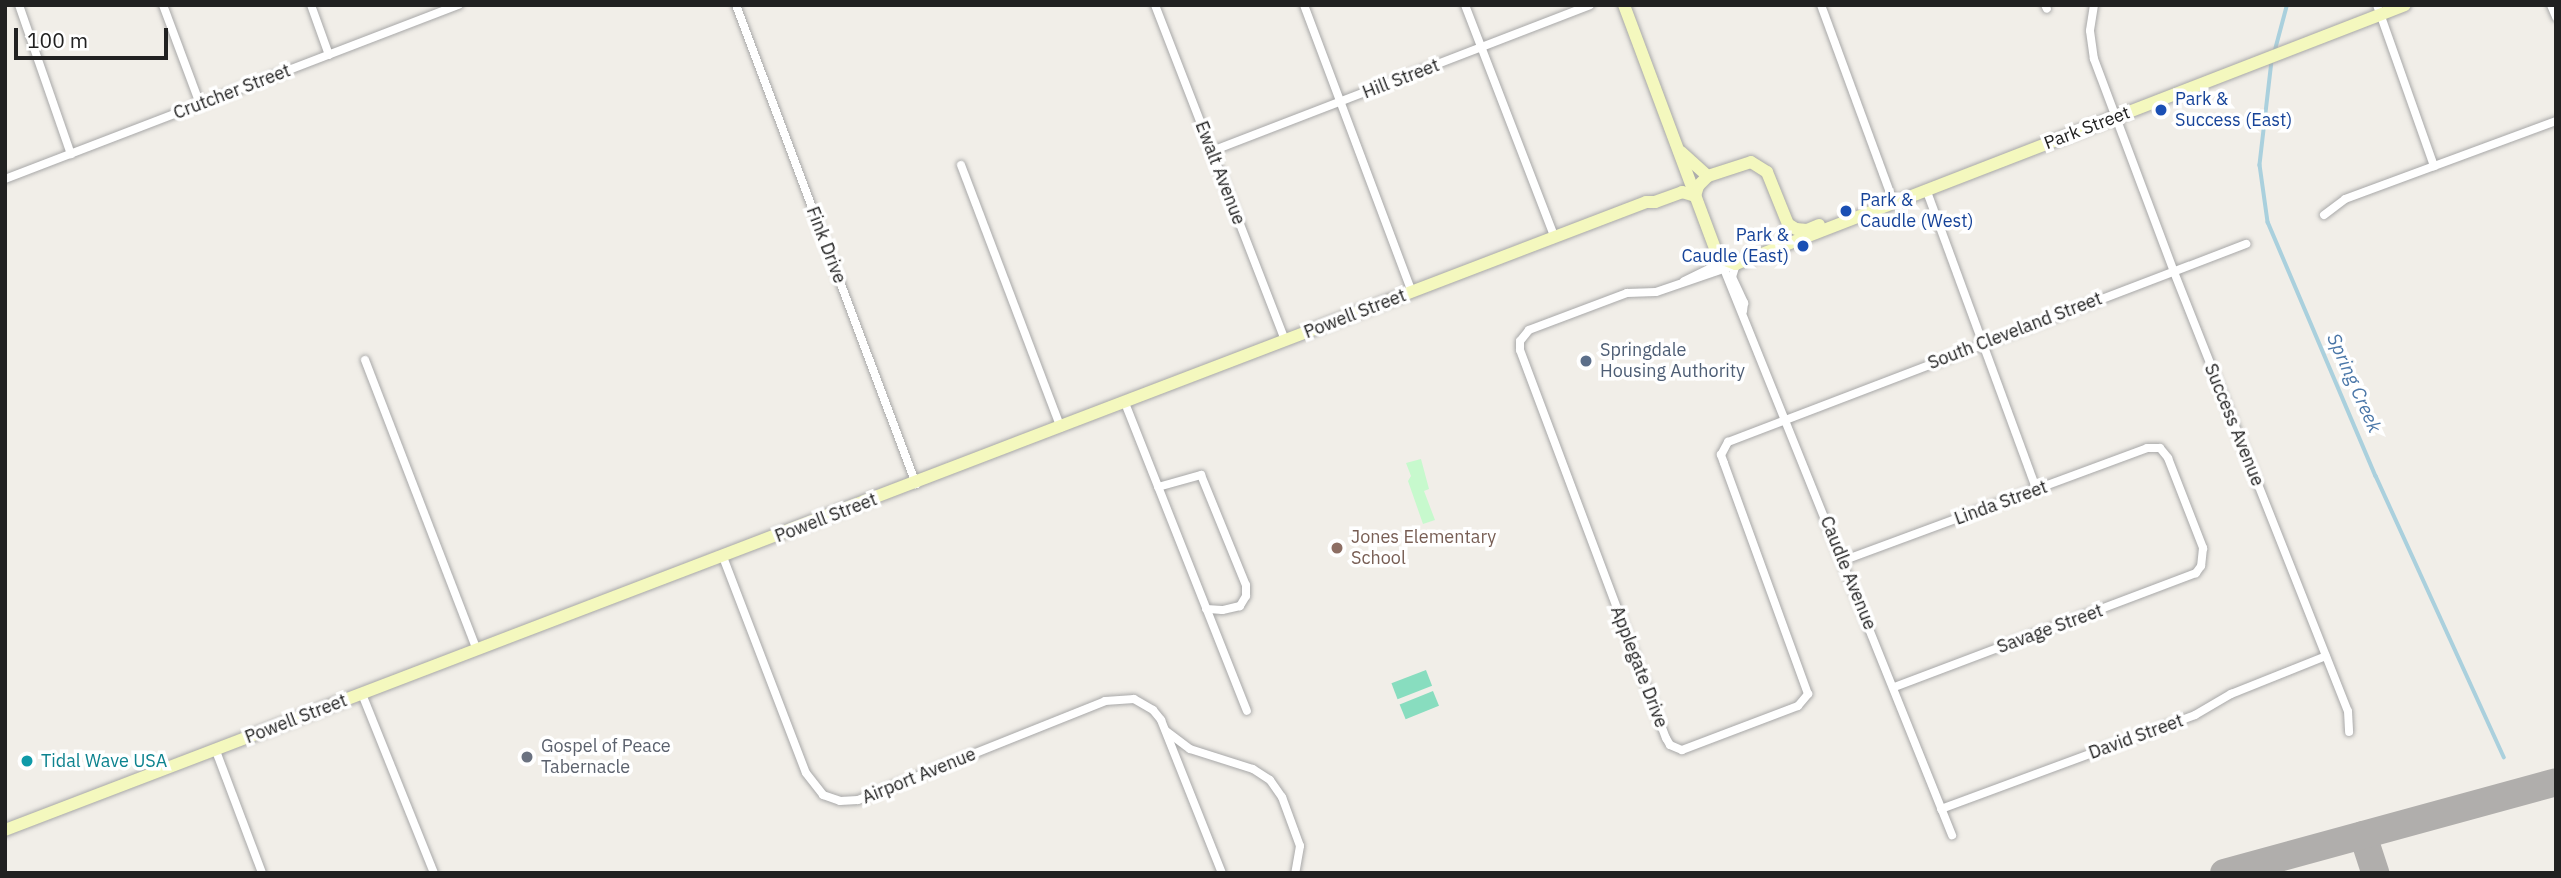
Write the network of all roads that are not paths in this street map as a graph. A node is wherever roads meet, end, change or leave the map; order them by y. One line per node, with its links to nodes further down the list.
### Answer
1 (19, 5): 25 (street)
2 (163, 5): 20 (street)
3 (311, 5): 18 (street)
4 (459, 5): 18 (street, Crutcher Street)
5 (736, 5): 51 (street, Fink Drive)
6 (1155, 5): 23 (street, Ewalt Avenue)
7 (1304, 5): 19 (street)
8 (1465, 5): 17 (street)
9 (1590, 5): 17 (street, Hill Street)
10 (1624, 5): 24 (street)
11 (1821, 5): 33 (street)
12 (2094, 5): 21 (street, Success Avenue)
13 (2405, 5): 15 (street, Park Street)
14 (2552, 5): 16 (street)
15 (2379, 10): 21 (street, Park Street); 27 (street)
16 (2556, 17)
17 (1481, 48): 19 (street, Hill Street); 38 (street)
18 (329, 55): 20 (street, Crutcher Street)
19 (1341, 102): 23 (street, Hill Street); 43 (street)
20 (200, 104): 25 (street, Crutcher Street)
21 (2117, 117): 31 (street, Park Street); 42 (street, Success Avenue)
22 (2556, 121): 27 (street)
23 (1212, 151): 45 (street, Ewalt Avenue)
24 (1681, 152): 28 (street); 30 (street)
25 (71, 154): 29 (street, Crutcher Street)
26 (961, 165): 50 (street)
27 (2434, 166): 35 (street)
28 (1709, 176): 30 (street, Powell Street); 32 (street); 37 (street)
29 (5, 180)
30 (1690, 182): 32 (street); 34 (street, Powell Street)
31 (1926, 189): 33 (street, Park Street); 46 (street)
32 (1695, 197): 34 (street, Powell Street); 41 (street)
33 (1893, 201): 36 (street, Park Street)
34 (1646, 202): 38 (street, Powell Street)
35 (2324, 215)
36 (1846, 219): 37 (street, Park Street); 40 (street, Park Street)
37 (1788, 224): 40 (street)
38 (1555, 238): 43 (street, Powell Street)
39 (2246, 244): 42 (street, South Cleveland Street)
40 (1781, 248): 41 (street, Park Street)
41 (1727, 264): 44 (street, Caudle Avenue); 44 (street, Caudle Avenue); 49 (street, Applegate Drive)
42 (2174, 272): 46 (street, South Cleveland Street); 59 (street, Success Avenue)
43 (1412, 292): 45 (street, Powell Street)
44 (1743, 312): 49 (street, Caudle Avenue)
45 (1285, 341): 48 (street, Powell Street)
46 (1984, 342): 49 (street, South Cleveland Street); 53 (street)
47 (365, 360): 58 (street)
48 (1125, 403): 50 (street, Powell Street); 52 (street)
49 (1785, 418): 55 (street, Caudle Avenue)
50 (1061, 428): 51 (street, Powell Street)
51 (916, 484): 54 (street, Powell Street)
52 (1158, 487): 57 (street); 57 (street)
53 (2037, 489): 55 (street, Linda Street); 56 (street, Linda Street)
54 (723, 557): 58 (street, Powell Street); 63 (street, Airport Avenue)
55 (1842, 561): 60 (street, Caudle Avenue)
56 (2202, 566): 60 (street, Savage Street)
57 (1206, 609): 62 (street)
58 (477, 650): 61 (street, Powell Street)
59 (2326, 656): 64 (street, Success Avenue); 66 (street, David Street)
60 (1894, 687): 66 (street, Caudle Avenue)
61 (362, 694): 65 (street, Powell Street); 70 (street)
62 (1247, 711)
63 (1166, 731): 71 (street, Airport Avenue); 72 (street, Airport Avenue)
64 (2349, 732)
65 (216, 751): 67 (street, Powell Street); 69 (street)
66 (1941, 809): 68 (street, Caudle Avenue)
67 (5, 830)
68 (1952, 835)
69 (262, 873)
70 (433, 873)
71 (1222, 873)
72 (1295, 873)

